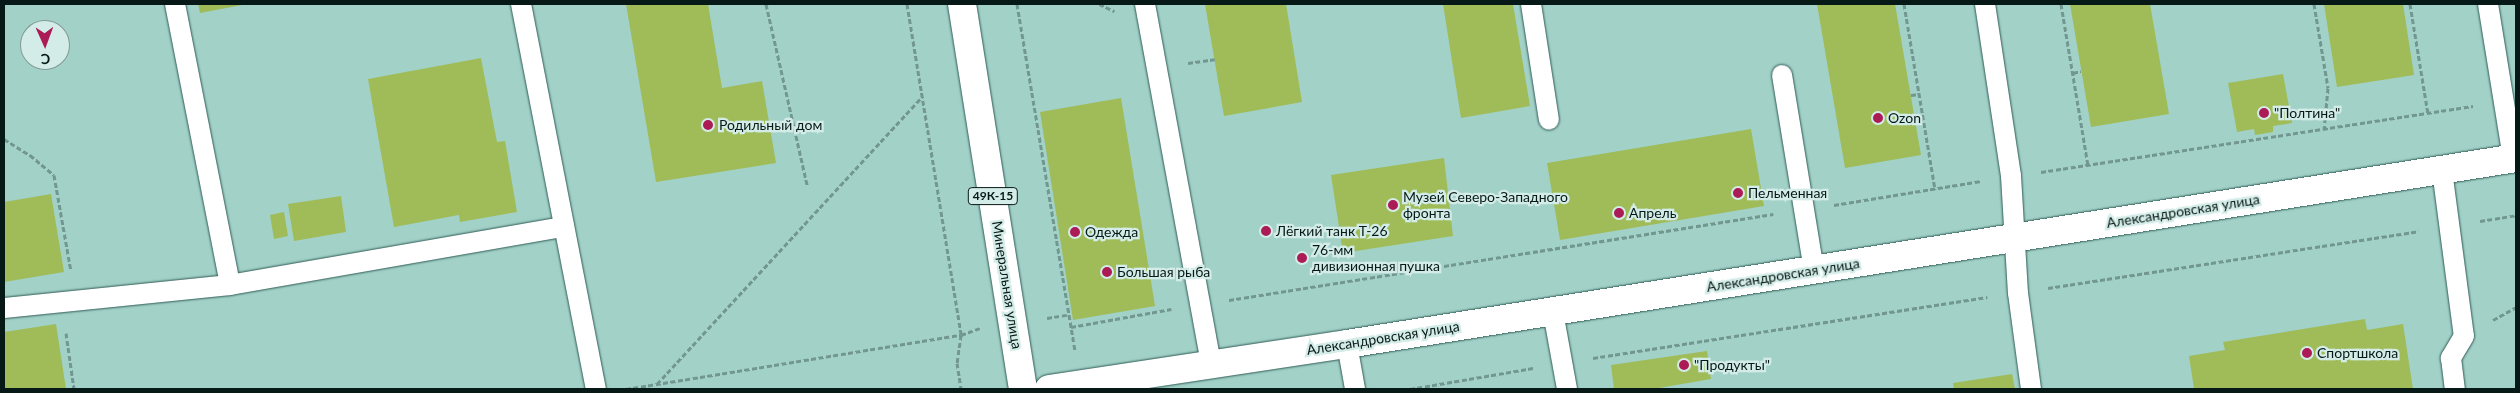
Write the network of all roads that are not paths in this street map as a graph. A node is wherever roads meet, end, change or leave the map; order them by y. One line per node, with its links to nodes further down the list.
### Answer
1 (175, 4): 15 (lane)
2 (522, 4): 12 (lane)
3 (962, 4): 21 (street, Минеральная улица / 49К-15)
4 (1145, 4): 19 (lane)
5 (1531, 4): 9 (lane)
6 (1985, 4): 13 (lane)
7 (2488, 4): 10 (lane)
8 (1782, 75): 14 (lane)
9 (1549, 120)
10 (2515, 158): 11 (street, Александровская улица)
11 (2442, 170): 13 (street, Александровская улица); 26 (lane)
12 (564, 227): 15 (lane); 20 (lane)
13 (2016, 238): 14 (street, Александровская улица); 25 (lane)
14 (1814, 270): 17 (street, Александровская улица)
15 (230, 285): 16 (lane)
16 (4, 308)
17 (1553, 312): 18 (street, Александровская улица); 24 (lane)
18 (1347, 344): 19 (street, Александровская улица); 23 (lane)
19 (1211, 365): 22 (street, Александровская улица)
20 (596, 389)
21 (1023, 389)
22 (1049, 389)
23 (1354, 389)
24 (1567, 389)
25 (2032, 389)
26 (2455, 389)

